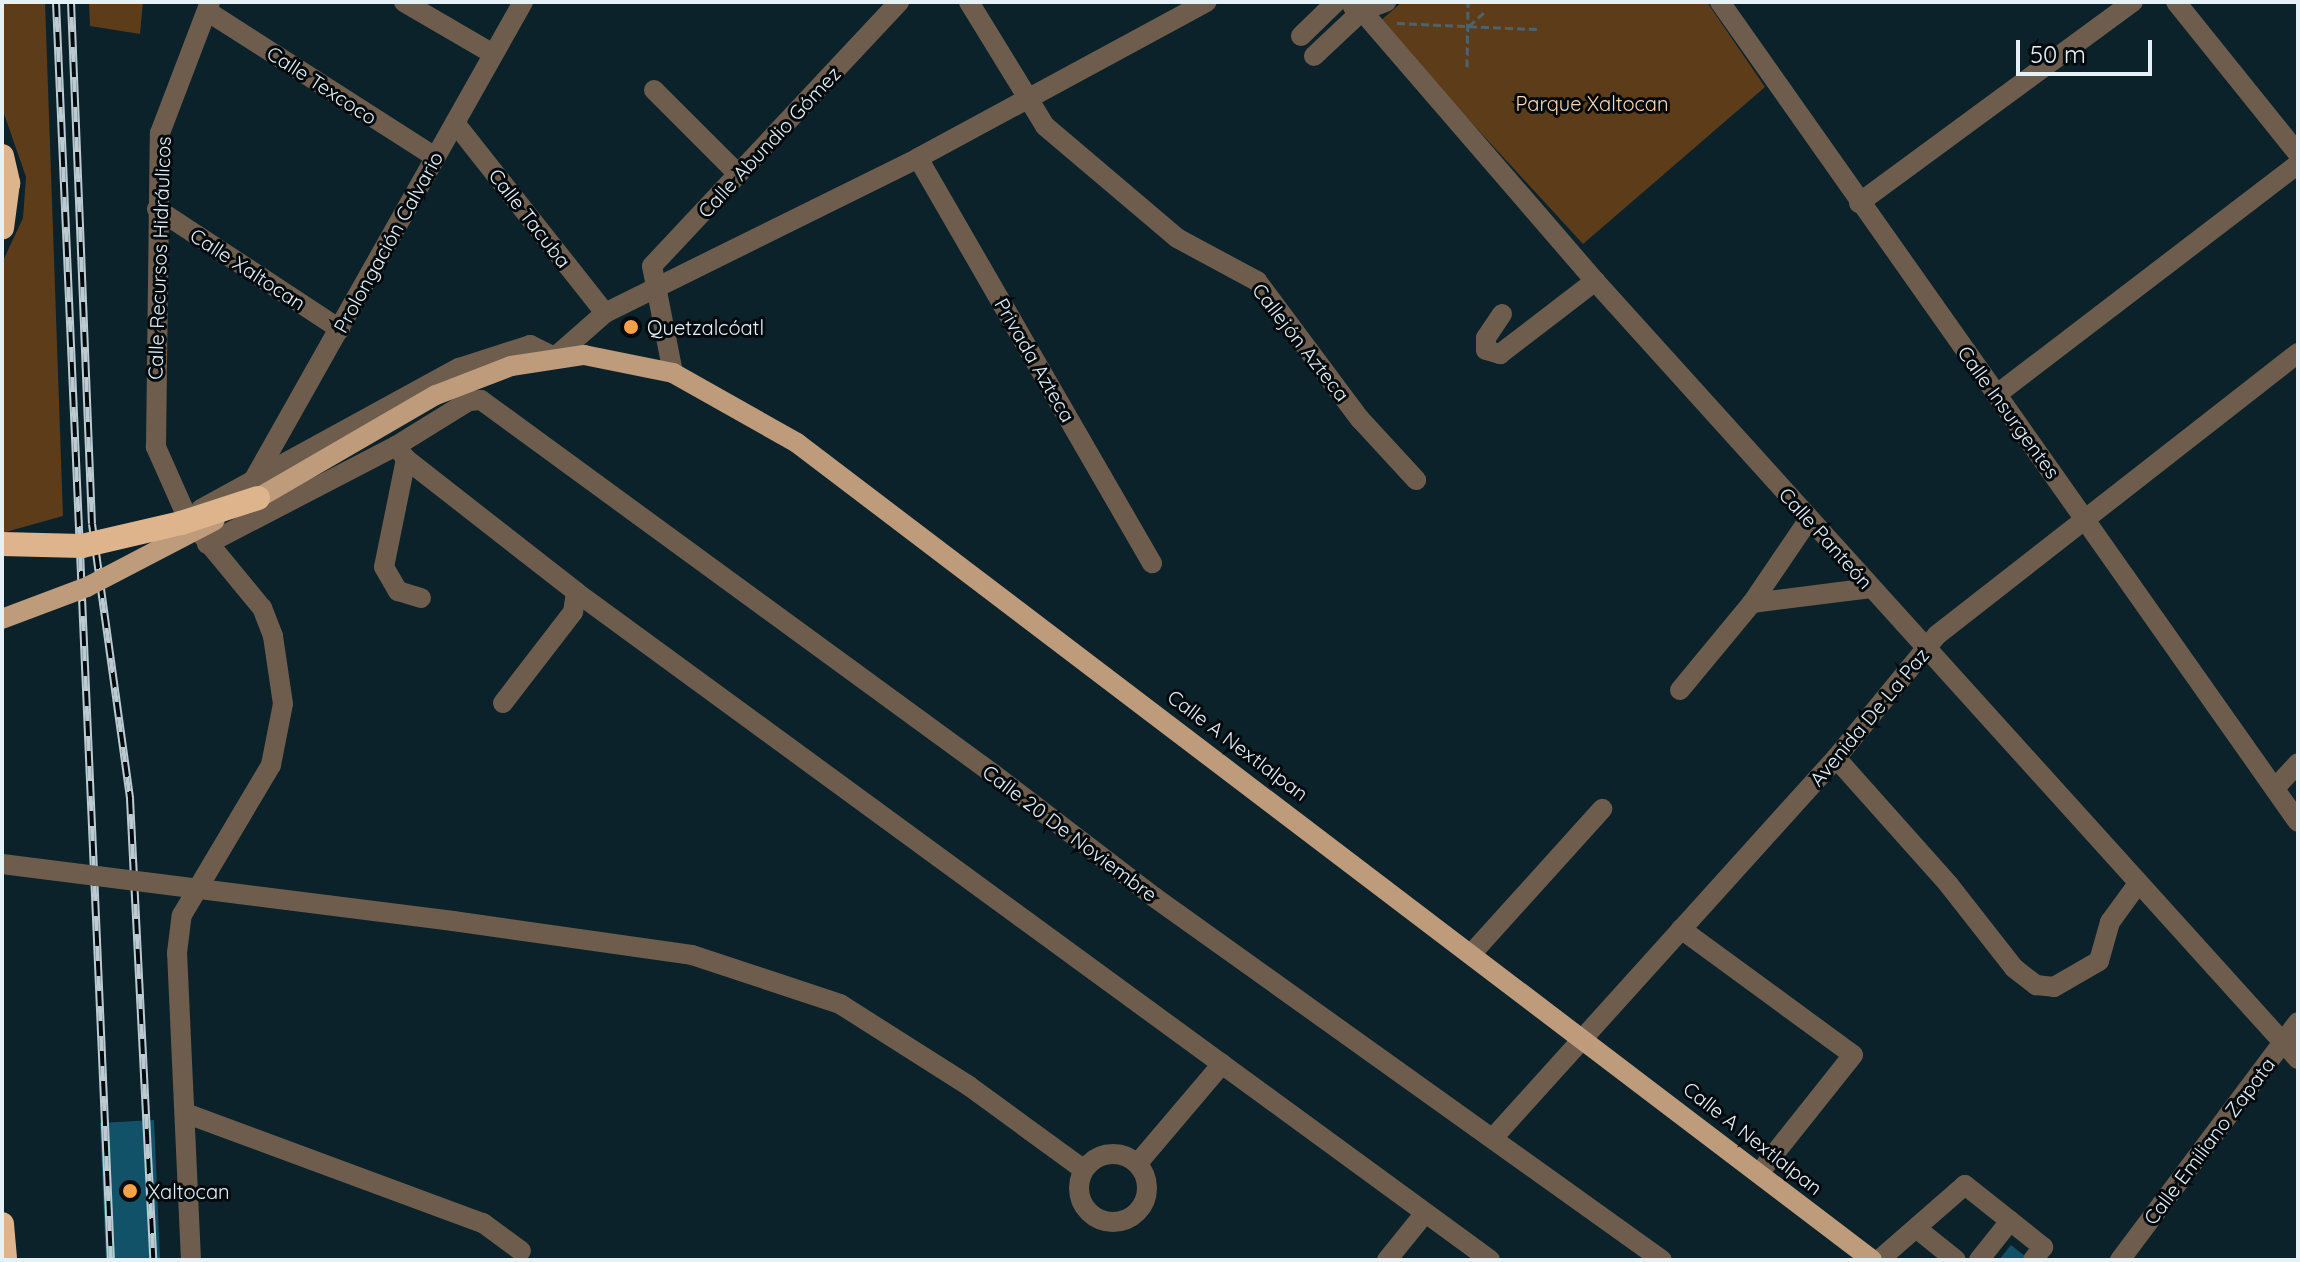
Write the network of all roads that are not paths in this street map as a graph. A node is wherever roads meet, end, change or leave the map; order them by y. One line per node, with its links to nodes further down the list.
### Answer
1 (404, 2): 13 (street)
2 (523, 2): 13 (street, Prolongación Calvario)
3 (899, 2): 23 (street, Calle Abundio Gómez)
4 (969, 2): 16 (street, Callejón Azteca)
5 (1207, 2): 16 (street)
6 (1336, 2): 12 (street)
7 (1720, 2): 24 (street, Calle Insurgentes)
8 (2133, 2): 24 (street)
9 (2176, 2): 18 (street)
10 (210, 8): 20 (street, Calle Texcoco); 25 (street, Calle Recursos Hidráulicos)
11 (1373, 9): 14 (street); 27 (street, Calle Panteón)
12 (1301, 36)
13 (493, 54): 17 (street, Prolongación Calvario)
14 (1314, 56)
15 (654, 90): 23 (street)
16 (1026, 99): 21 (street); 37 (street, Callejón Azteca)
17 (455, 123): 20 (street, Prolongación Calvario); 29 (street, Calle Tacuba)
18 (2298, 154)
19 (2, 156): 26 (highway)
20 (435, 157): 31 (street, Prolongación Calvario)
21 (918, 158): 28 (street); 44 (street, Privada Azteca)
22 (2298, 164): 35 (street)
23 (738, 174): 28 (street, Calle Abundio Gómez)
24 (1859, 203): 35 (street, Calle Insurgentes)
25 (157, 209): 31 (street, Calle Xaltocan); 39 (street, Calle Recursos Hidráulicos)
26 (2, 228)
27 (1595, 281): 30 (street); 40 (street, Calle Panteón)
28 (656, 286): 29 (street); 34 (street)
29 (605, 313): 33 (street)
30 (1502, 314)
31 (340, 329): 38 (street, Prolongación Calvario)
32 (2298, 353): 41 (street, Avenida De La Paz)
33 (544, 359): 34 (main road, Calle A Nextlalpan); 38 (main road, Calle A Nextlalpan); 38 (street)
34 (673, 373): 61 (main road, Calle A Nextlalpan)
35 (1996, 395): 41 (street, Calle Insurgentes)
36 (401, 452): 43 (street); 46 (street); 47 (street); 68 (street, Calle 20 De Noviembre)
37 (1416, 480)
38 (256, 489): 39 (street); 42 (highway, bridge); 49 (main road, Calle A Nextlalpan, bridge)
39 (187, 517): 43 (street, Calle Recursos Hidráulicos)
40 (1809, 519): 45 (street, Calle Panteón); 48 (street)
41 (2087, 519): 50 (street, Avenida De La Paz); 55 (street, Calle Insurgentes)
42 (2, 544)
43 (207, 544): 67 (street, Calle Recursos Hidráulicos)
44 (1152, 563)
45 (1871, 588): 48 (street); 50 (street, Calle Panteón)
46 (576, 592): 52 (street); 66 (street)
47 (421, 598)
48 (1752, 603): 51 (street)
49 (2, 619)
50 (1927, 650): 53 (street, Avenida De La Paz); 59 (street, Calle Panteón)
51 (1680, 690)
52 (503, 703)
53 (1836, 758): 59 (street); 60 (street, Avenida De La Paz)
54 (2298, 763): 55 (street)
55 (2275, 788): 57 (street, Calle Insurgentes)
56 (1602, 809): 61 (street)
57 (2298, 822)
58 (2, 864): 70 (street, bridge)
59 (2137, 885): 64 (street, Calle Panteón)
60 (1681, 929): 63 (street, Avenida De La Paz); 71 (street)
61 (1473, 952): 63 (main road, Calle A Nextlalpan)
62 (2298, 1022): 64 (street, Calle Emiliano Zapata)
63 (1581, 1036): 68 (street, Avenida De La Paz); 71 (main road, Calle A Nextlalpan)
64 (2283, 1042): 65 (street, Calle Panteón); 87 (street, Calle Emiliano Zapata)
65 (2298, 1059)
66 (1222, 1064): 69 (street); 72 (street)
67 (185, 1113): 76 (street); 78 (street, Calle Recursos Hidráulicos)
68 (1493, 1138): 81 (street, Calle 20 De Noviembre)
69 (1138, 1163): 70 (street); 70 (street)
70 (1084, 1170)
71 (1759, 1173): 82 (main road, Calle A Nextlalpan)
72 (1425, 1213): 79 (street); 80 (street)
73 (2010, 1221): 75 (street); 85 (street); 86 (street)
74 (2, 1224): 77 (highway)
75 (1916, 1228): 83 (street); 84 (street)
76 (521, 1251)
77 (5, 1260)
78 (191, 1260)
79 (1387, 1260)
80 (1490, 1260)
81 (1662, 1260)
82 (1872, 1260)
83 (1879, 1260)
84 (1956, 1260)
85 (1979, 1260)
86 (2033, 1260)
87 (2120, 1260)

